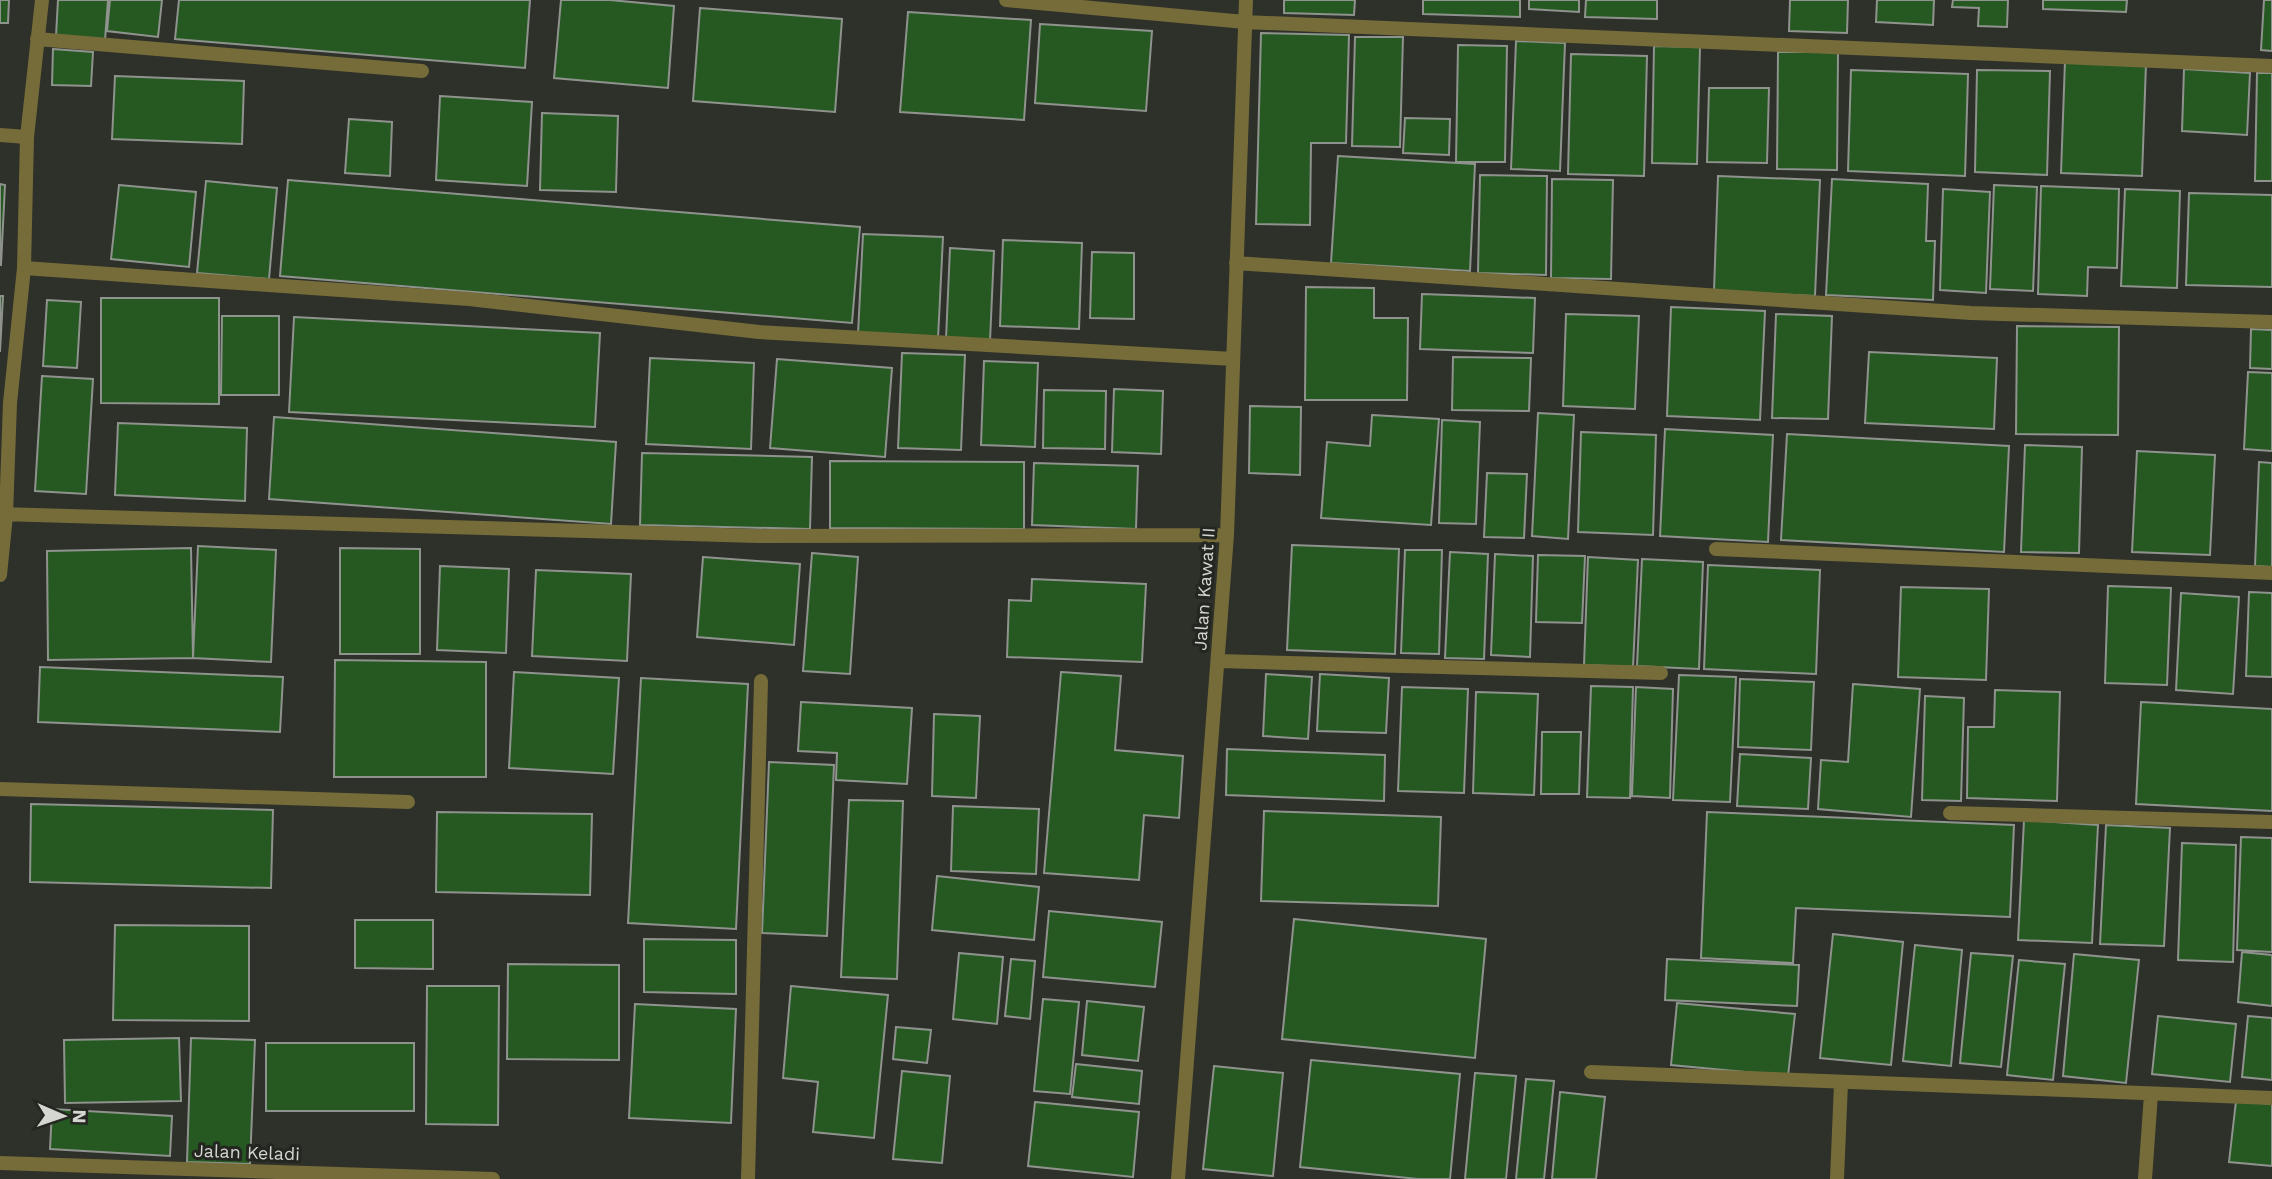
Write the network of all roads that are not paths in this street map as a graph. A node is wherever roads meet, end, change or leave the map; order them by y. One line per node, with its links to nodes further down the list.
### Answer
1 (41, 0): 5 (street)
2 (1006, 0): 4 (street)
3 (1247, 0): 4 (street, Jalan Kawat II)
4 (1245, 22): 6 (street); 10 (street, Jalan Kawat II)
5 (37, 39): 7 (street); 9 (street)
6 (2272, 66)
7 (422, 71)
8 (0, 135): 9 (street)
9 (27, 136): 11 (street)
10 (1236, 263): 12 (street); 13 (street, Jalan Kawat II)
11 (23, 268): 13 (street); 14 (street)
12 (2272, 322)
13 (1233, 359): 16 (street, Jalan Kawat II)
14 (5, 402): 15 (street)
15 (3, 514): 16 (street); 19 (street)
16 (1227, 535): 20 (street, Jalan Kawat II)
17 (1716, 549): 18 (street)
18 (2272, 573)
19 (0, 575)
20 (1218, 661): 21 (street); 34 (street, Jalan Kawat II)
21 (1661, 673)
22 (761, 681): 33 (street)
23 (0, 789): 24 (street)
24 (408, 802)
25 (1950, 813): 26 (street)
26 (2272, 822)
27 (1591, 1072): 28 (street)
28 (1841, 1083): 29 (street); 35 (street)
29 (2151, 1094): 30 (street); 36 (street)
30 (2272, 1098)
31 (0, 1163): 32 (street, Jalan Keladi)
32 (493, 1179)
33 (748, 1179)
34 (1178, 1179)
35 (1837, 1179)
36 (2145, 1179)

